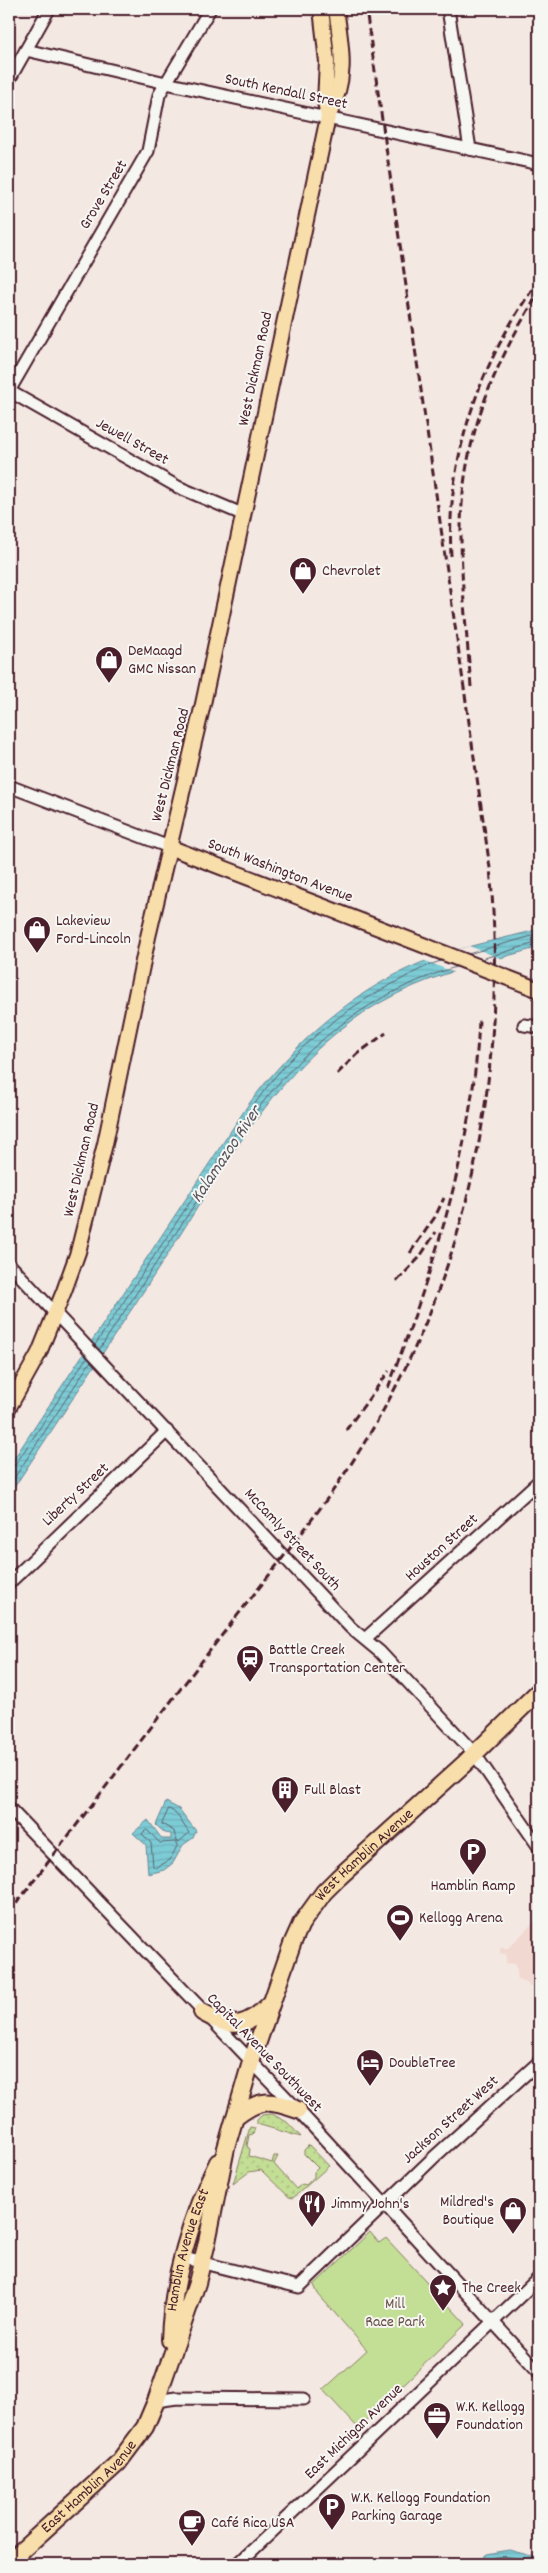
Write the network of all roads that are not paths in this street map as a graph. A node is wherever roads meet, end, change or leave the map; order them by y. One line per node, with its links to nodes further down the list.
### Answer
1 (49, 9): 6 (street)
2 (210, 9): 8 (street, Grove Street)
3 (321, 9): 9 (main road, West Dickman Road)
4 (336, 9): 9 (main road, West Dickman Road)
5 (448, 9): 10 (street)
6 (26, 50): 7 (street); 8 (street, South Kendall Street)
7 (9, 80)
8 (166, 83): 9 (street, South Kendall Street); 12 (street, Grove Street)
9 (328, 117): 10 (street, South Kendall Street); 13 (main road, West Dickman Road)
10 (470, 149): 11 (street, South Kendall Street)
11 (539, 164)
12 (9, 391): 13 (street, Jewell Street)
13 (242, 514): 15 (main road, West Dickman Road)
14 (9, 786): 15 (street, South Washington Avenue)
15 (169, 847): 16 (main road, South Washington Avenue, bridge); 20 (main road, West Dickman Road)
16 (539, 990)
17 (524, 1025): 18 (street)
18 (539, 1028)
19 (9, 1264): 20 (street, McCamly Street South)
20 (55, 1314): 21 (main road, West Dickman Road); 22 (street, McCamly Street South)
21 (9, 1407)
22 (167, 1432): 24 (street, Liberty Street); 25 (street, McCamly Street South)
23 (539, 1481): 25 (street, Houston Street)
24 (9, 1583)
25 (366, 1638): 27 (street, McCamly Street South)
26 (539, 1691): 27 (highway, West Hamblin Avenue)
27 (474, 1753): 29 (street, McCamly Street South); 30 (highway, West Hamblin Avenue)
28 (9, 1808): 31 (street, Capital Avenue Southwest)
29 (539, 1847)
30 (272, 2001): 31 (highway); 32 (highway, West Hamblin Avenue)
31 (202, 2012): 32 (street, Capital Avenue Southwest)
32 (251, 2062): 34 (street, Capital Avenue Southwest); 35 (highway, Hamblin Avenue East)
33 (539, 2062): 37 (street, Jackson Street West)
34 (298, 2110): 35 (highway); 37 (street, Capital Avenue Southwest)
35 (236, 2116): 36 (highway, Hamblin Avenue East)
36 (226, 2148): 38 (highway, Hamblin Avenue East); 39 (highway, Hamblin Avenue East)
37 (386, 2203): 39 (street, Jackson Street West); 41 (street, Capital Avenue Southwest)
38 (184, 2258): 39 (street); 42 (highway, Hamblin Avenue East)
39 (202, 2262): 42 (highway, Hamblin Avenue East)
40 (539, 2278): 41 (street, East Michigan Avenue)
41 (492, 2323): 43 (street, Capital Avenue Southwest); 47 (street, East Michigan Avenue)
42 (170, 2357): 45 (highway, Hamblin Avenue East)
43 (539, 2372)
44 (304, 2399): 45 (street)
45 (156, 2401): 46 (highway, East Hamblin Avenue)
46 (9, 2562)
47 (238, 2564)

